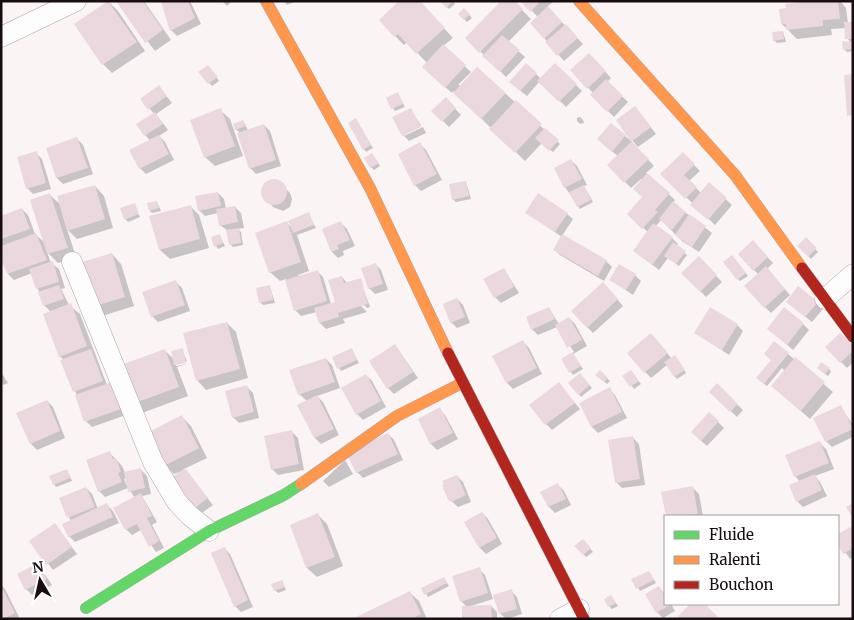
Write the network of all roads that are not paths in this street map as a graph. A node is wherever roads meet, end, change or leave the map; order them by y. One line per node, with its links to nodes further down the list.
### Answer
1 (76, 1): 4 (street)
2 (266, 1): 9 (street)
3 (579, 1): 7 (street)
4 (1, 37)
5 (72, 262): 10 (street)
6 (853, 274): 7 (street)
7 (825, 299): 8 (street)
8 (853, 337)
9 (462, 382): 10 (street); 12 (street)
10 (209, 530): 11 (street)
11 (86, 608)
12 (582, 614): 13 (street)
13 (560, 619)

